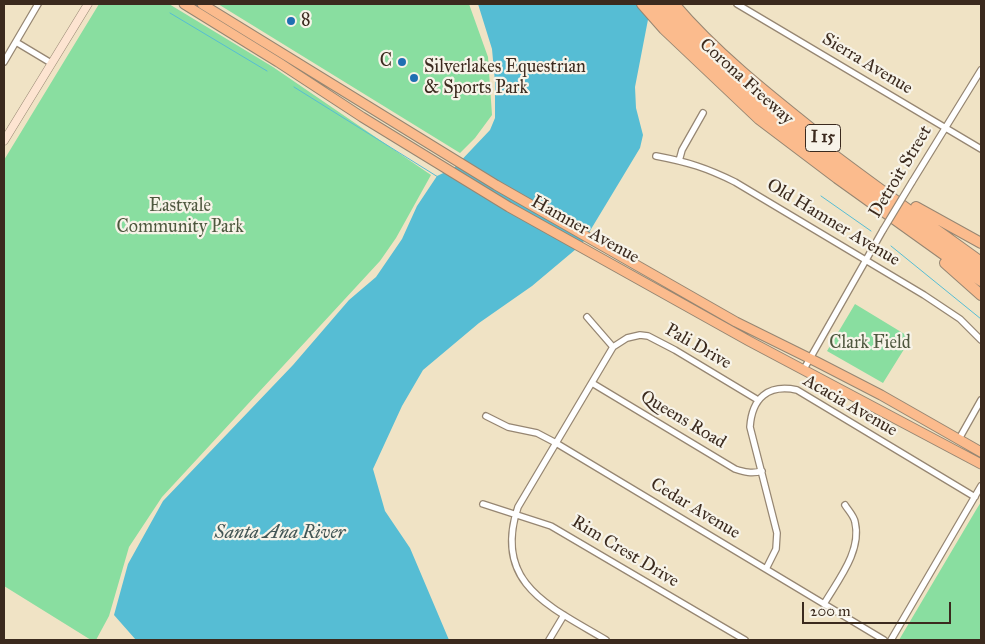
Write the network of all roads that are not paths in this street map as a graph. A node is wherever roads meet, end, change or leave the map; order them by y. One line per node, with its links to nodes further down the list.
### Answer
1 (38, 4): 10 (street)
2 (88, 4): 12 (street)
3 (184, 4): 33 (main road, Hamner Avenue)
4 (202, 4): 32 (main road, Hamner Avenue)
5 (642, 4): 9 (highway, Corona Freeway / I 15)
6 (653, 4): 9 (highway)
7 (664, 4): 9 (highway)
8 (737, 4): 15 (street, Sierra Avenue)
9 (671, 15): 20 (highway, Corona Freeway / I 15); 21 (highway, Corona Freeway / I 15); 25 (highway); 26 (highway)
10 (16, 42): 11 (street); 12 (street)
11 (4, 62)
12 (51, 63): 16 (street)
13 (981, 70): 15 (street, Detroit Street)
14 (703, 113): 19 (street)
15 (945, 128): 17 (street, Sierra Avenue); 24 (street, Detroit Street, bridge)
16 (4, 141)
17 (981, 149)
18 (656, 156): 19 (street, Old Hamner Avenue)
19 (678, 161): 24 (street, Old Hamner Avenue)
20 (916, 207): 22 (highway); 23 (highway, Corona Freeway / I 15)
21 (903, 225): 27 (highway, Corona Freeway / I 15); 28 (highway)
22 (981, 244)
23 (981, 254)
24 (865, 261): 30 (street, Old Hamner Avenue); 32 (street, Detroit Street)
25 (981, 262)
26 (981, 272)
27 (981, 282)
28 (981, 295)
29 (587, 317): 31 (street)
30 (981, 340)
31 (614, 347): 34 (street); 35 (street, Pali Drive)
32 (809, 359): 33 (street, Detroit Street); 38 (main road, Hamner Avenue)
33 (804, 369): 41 (main road, Hamner Avenue)
34 (592, 383): 39 (street); 42 (street, Queens Road)
35 (758, 400): 42 (street); 44 (street, Acacia Avenue)
36 (981, 400): 38 (street)
37 (486, 416): 39 (street, Cedar Avenue)
38 (959, 439): 40 (main road, Hamner Avenue)
39 (556, 443): 47 (street); 48 (street, Cedar Avenue)
40 (981, 452)
41 (981, 464)
42 (762, 471): 48 (street)
43 (981, 486): 44 (street)
44 (975, 497): 55 (street)
45 (483, 504): 47 (street, Rim Crest Drive)
46 (845, 505): 49 (street)
47 (516, 515): 50 (street); 53 (street, Rim Crest Drive)
48 (766, 569): 49 (street, Cedar Avenue)
49 (824, 604): 54 (street, Cedar Avenue)
50 (564, 615): 51 (street); 52 (street)
51 (549, 640)
52 (606, 640)
53 (745, 640)
54 (884, 640)
55 (891, 640)

